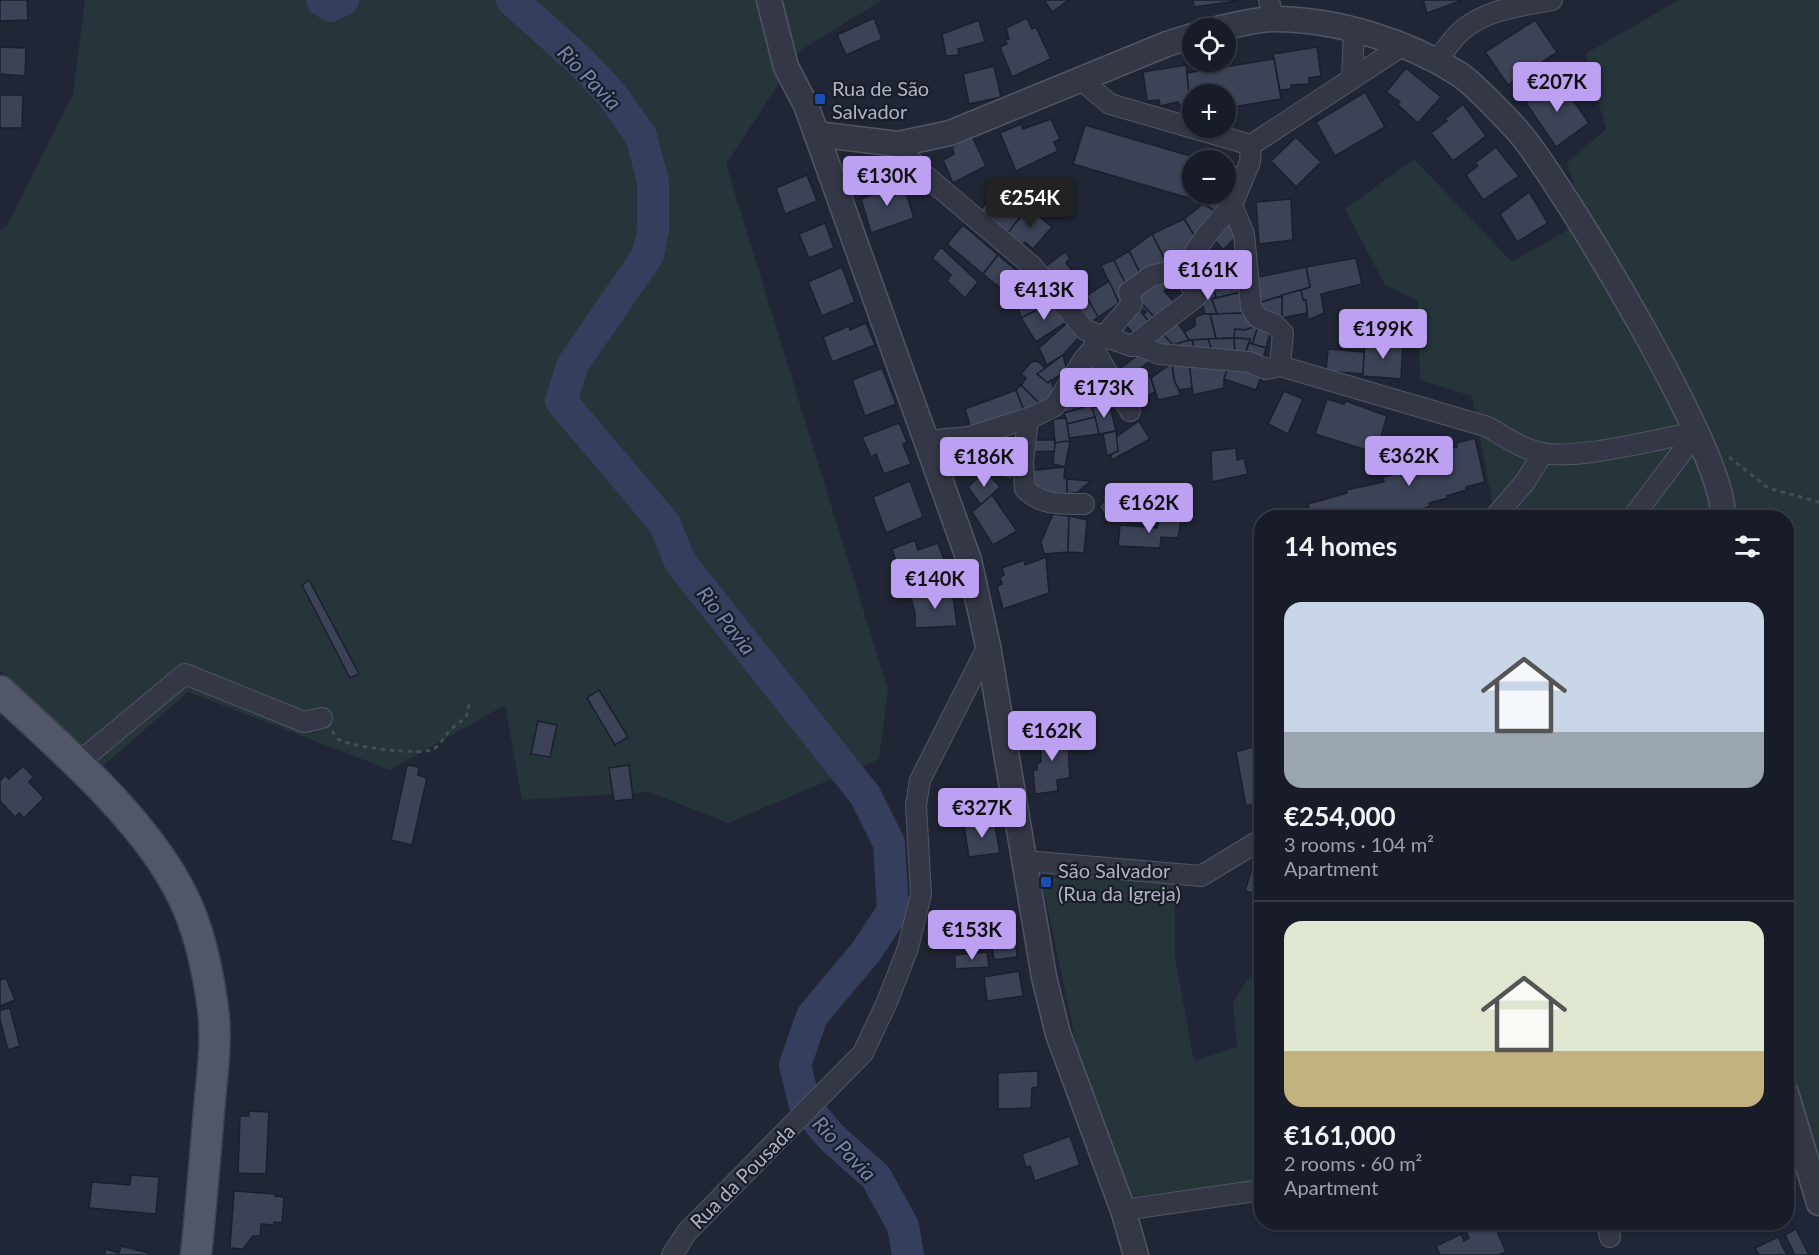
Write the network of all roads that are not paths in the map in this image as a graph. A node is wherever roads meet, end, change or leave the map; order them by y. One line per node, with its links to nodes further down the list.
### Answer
1 (769, 0): 11 (street)
2 (1552, 0): 8 (street)
3 (1271, 10): 4 (street); 5 (street)
4 (1236, 22)
5 (1354, 32): 7 (street); 9 (street)
6 (1182, 39): 10 (street)
7 (1405, 44): 8 (street); 9 (street)
8 (1436, 61): 21 (street)
9 (1352, 77): 13 (street)
10 (1081, 80): 12 (street); 13 (street)
11 (816, 134): 12 (street); 22 (street)
12 (898, 144): 16 (street)
13 (1251, 145): 14 (street)
14 (1232, 205): 15 (street); 18 (street)
15 (1184, 268): 16 (street); 17 (street)
16 (1098, 342): 17 (street); 19 (street); 20 (street)
17 (1132, 346): 18 (street)
18 (1280, 366): 23 (street)
19 (1130, 411)
20 (1028, 418): 22 (street); 24 (street)
21 (1697, 432): 23 (street); 26 (street); 27 (street)
22 (926, 441): 28 (street)
23 (1543, 453): 25 (street)
24 (1084, 504)
25 (1501, 510)
26 (1638, 510)
27 (1723, 510)
28 (988, 645): 30 (street); 31 (street, Rua da Pousada)
29 (0, 692): 33 (main road)
30 (995, 693): 31 (street); 35 (street)
31 (957, 706): 41 (street, Rua da Pousada)
32 (322, 718): 33 (street)
33 (78, 763): 40 (main road)
34 (1254, 844): 35 (street)
35 (1025, 861): 39 (street)
36 (1794, 1124): 38 (street)
37 (1254, 1191): 39 (street)
38 (1819, 1203)
39 (1123, 1210): 42 (street)
40 (196, 1255)
41 (672, 1255)
42 (1136, 1255)

